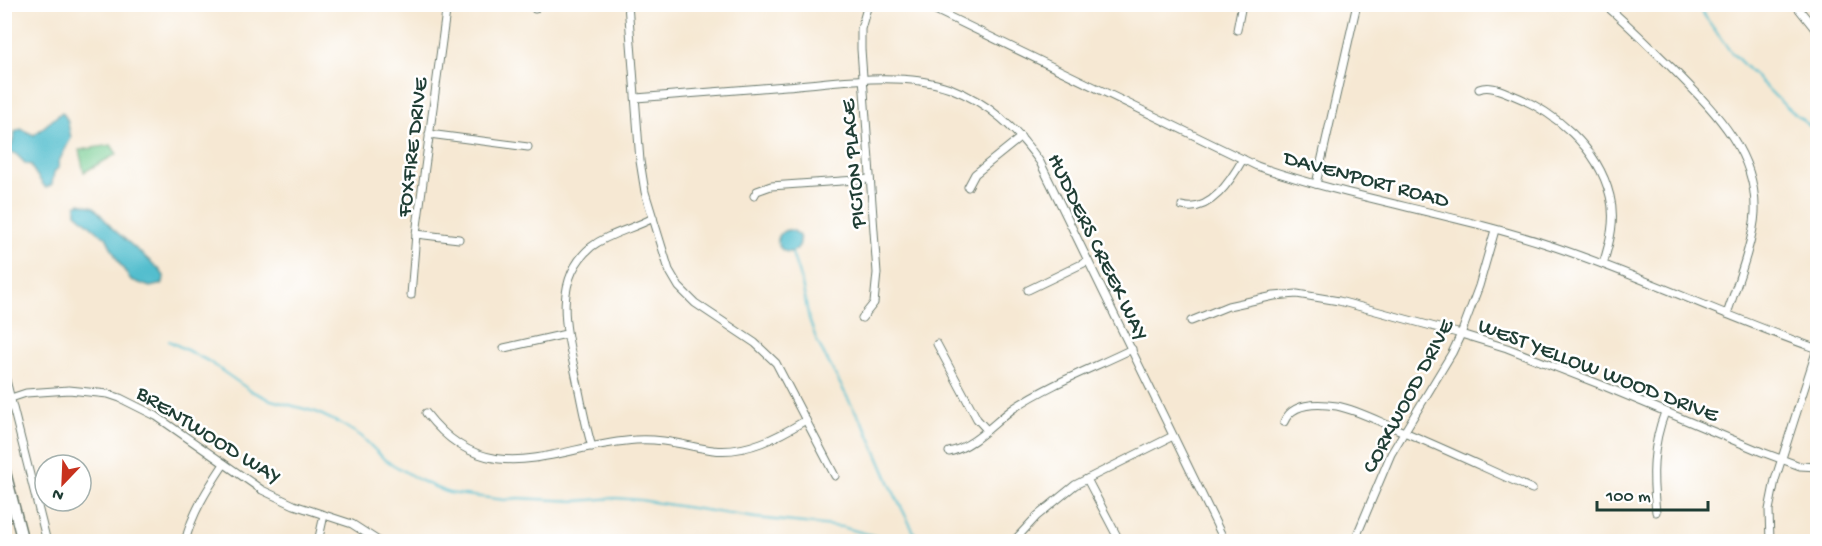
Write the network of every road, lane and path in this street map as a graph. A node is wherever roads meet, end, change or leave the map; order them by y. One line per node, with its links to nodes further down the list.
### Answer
1 (447, 4): 14 (street, FOXFIRE DRIVE)
2 (628, 4): 13 (street)
3 (868, 4): 11 (street, PICTON PLACE)
4 (923, 4): 17 (street, DAVENPORT ROAD)
5 (1242, 4): 9 (street)
6 (1357, 4): 19 (street)
7 (1604, 4): 31 (street)
8 (1795, 4): 10 (street)
9 (1237, 30)
10 (1818, 33)
11 (863, 81): 13 (street, HUDDERS CREEK WAY); 15 (street, HUDDERS CREEK WAY); 18 (street, PICTON PLACE)
12 (1479, 89): 28 (street)
13 (636, 98): 23 (street)
14 (429, 134): 16 (street); 25 (street, FOXFIRE DRIVE)
15 (1021, 137): 20 (street); 27 (street, HUDDERS CREEK WAY)
16 (528, 147)
17 (1243, 159): 19 (street, DAVENPORT ROAD); 22 (street)
18 (870, 179): 21 (street); 32 (street, PICTON PLACE)
19 (1316, 184): 24 (street, DAVENPORT ROAD)
20 (968, 187)
21 (754, 196)
22 (1182, 206)
23 (653, 218): 34 (street); 44 (street)
24 (1495, 230): 28 (street, DAVENPORT ROAD); 35 (street, CORKWOOD DRIVE)
25 (416, 234): 26 (street); 30 (street, FOXFIRE DRIVE)
26 (459, 239)
27 (1088, 261): 29 (street); 38 (street, HUDDERS CREEK WAY)
28 (1603, 264): 31 (street, DAVENPORT ROAD)
29 (1028, 290)
30 (411, 295)
31 (1727, 314): 39 (street, DAVENPORT ROAD)
32 (862, 318)
33 (1191, 321): 35 (street, WEST YELLOW WOOD DRIVE)
34 (566, 334): 37 (street); 49 (street)
35 (1461, 334): 42 (street, WEST YELLOW WOOD DRIVE); 47 (street, CORKWOOD DRIVE)
36 (938, 344): 46 (street)
37 (504, 348)
38 (1131, 349): 46 (street); 48 (street, HUDDERS CREEK WAY)
39 (1817, 349): 51 (street)
40 (4, 372): 41 (street)
41 (11, 398): 52 (street, BRENTWOOD WAY); 62 (street)
42 (1665, 412): 51 (street, WEST YELLOW WOOD DRIVE); 58 (street)
43 (426, 413): 49 (street)
44 (806, 420): 49 (street); 55 (street)
45 (1284, 422): 47 (street)
46 (987, 430): 50 (street)
47 (1404, 432): 57 (street); 68 (street, CORKWOOD DRIVE)
48 (1173, 436): 56 (street); 67 (street, HUDDERS CREEK WAY)
49 (592, 447)
50 (949, 452)
51 (1781, 459): 53 (street, WEST YELLOW WOOD DRIVE); 69 (street)
52 (224, 464): 59 (street, BRENTWOOD WAY); 63 (street)
53 (1818, 467)
54 (4, 468): 61 (highway)
55 (835, 476)
56 (1087, 478): 60 (street); 66 (street)
57 (1532, 489)
58 (1656, 512)
59 (324, 515): 64 (street); 65 (street, BRENTWOOD WAY)
60 (1118, 538)
61 (22, 542)
62 (47, 542)
63 (185, 542)
64 (318, 542)
65 (381, 542)
66 (1013, 542)
67 (1225, 542)
68 (1354, 542)
69 (1770, 542)

